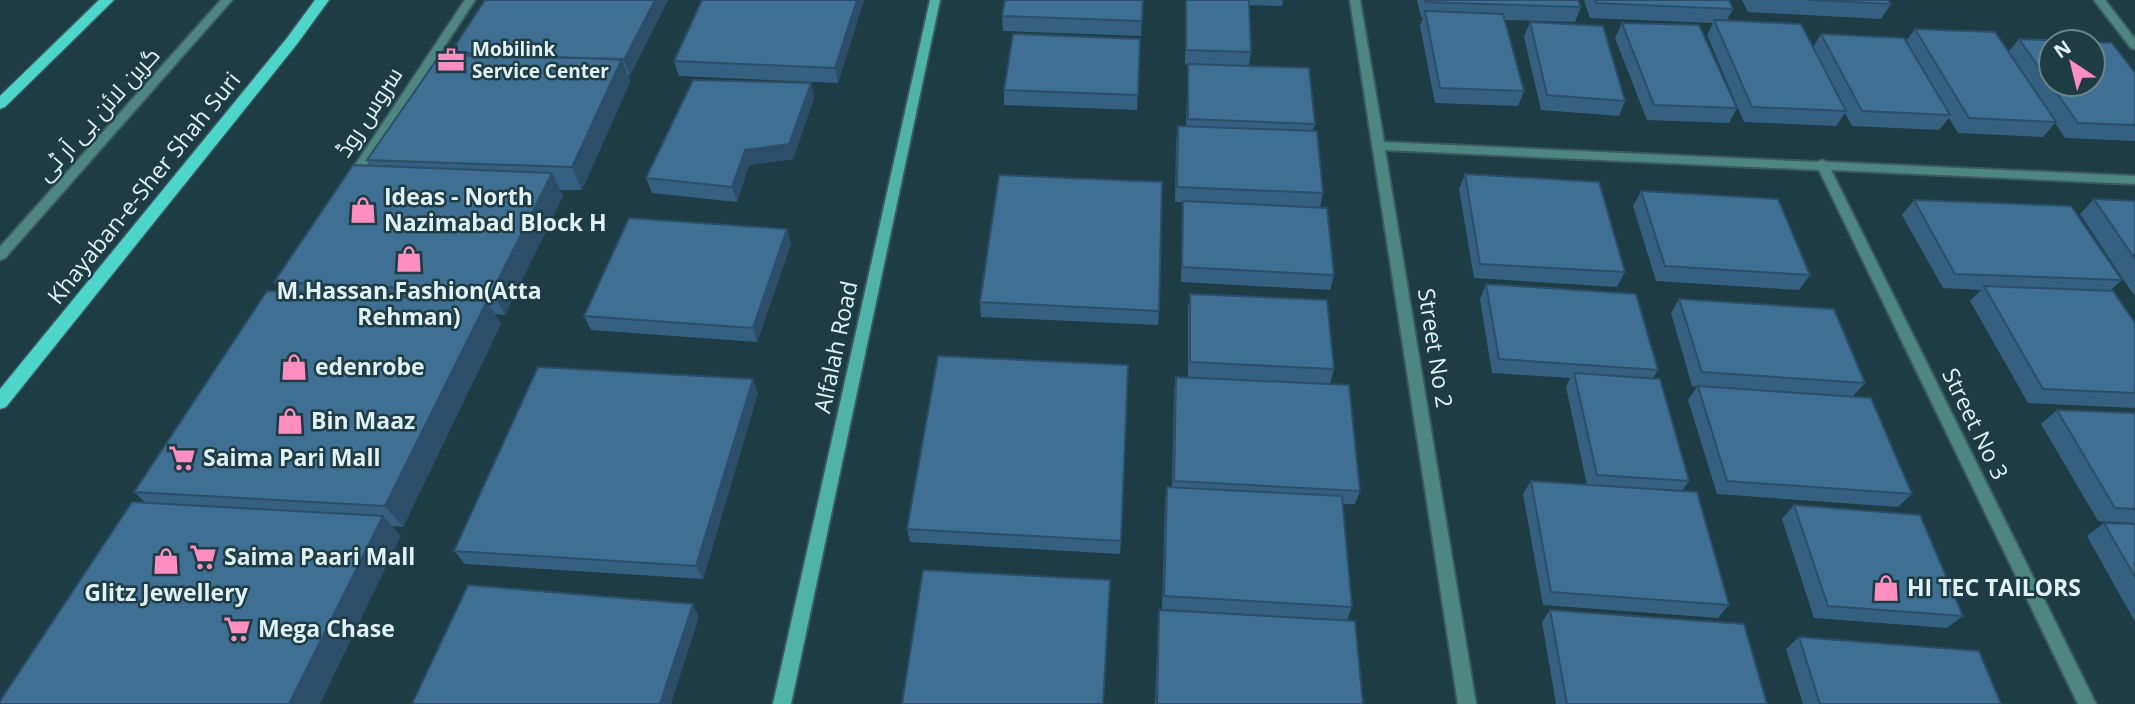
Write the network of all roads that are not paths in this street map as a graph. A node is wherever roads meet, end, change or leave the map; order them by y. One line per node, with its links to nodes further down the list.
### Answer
1 (102, 0): 10 (street)
2 (107, 0): 10 (main road)
3 (227, 0): 18 (street, گرین لائن بی آر ٹی)
4 (322, 0): 11 (main road, Khayaban-e-Sher Shah Suri)
5 (329, 0): 11 (street)
6 (470, 0): 17 (street, سروس روڈ)
7 (934, 0): 20 (street, Alfalah Road)
8 (1355, 0): 14 (street, Street No 2)
9 (2099, 0): 12 (street)
10 (69, 36): 13 (main road)
11 (292, 41): 19 (main road, Khayaban-e-Sher Shah Suri)
12 (2135, 46)
13 (0, 104)
14 (1380, 146): 15 (street); 21 (street, Street No 2)
15 (1822, 164): 16 (street); 22 (street, Street No 3)
16 (2135, 180)
17 (340, 196)
18 (0, 255)
19 (0, 402)
20 (782, 704)
21 (1467, 704)
22 (2087, 704)

